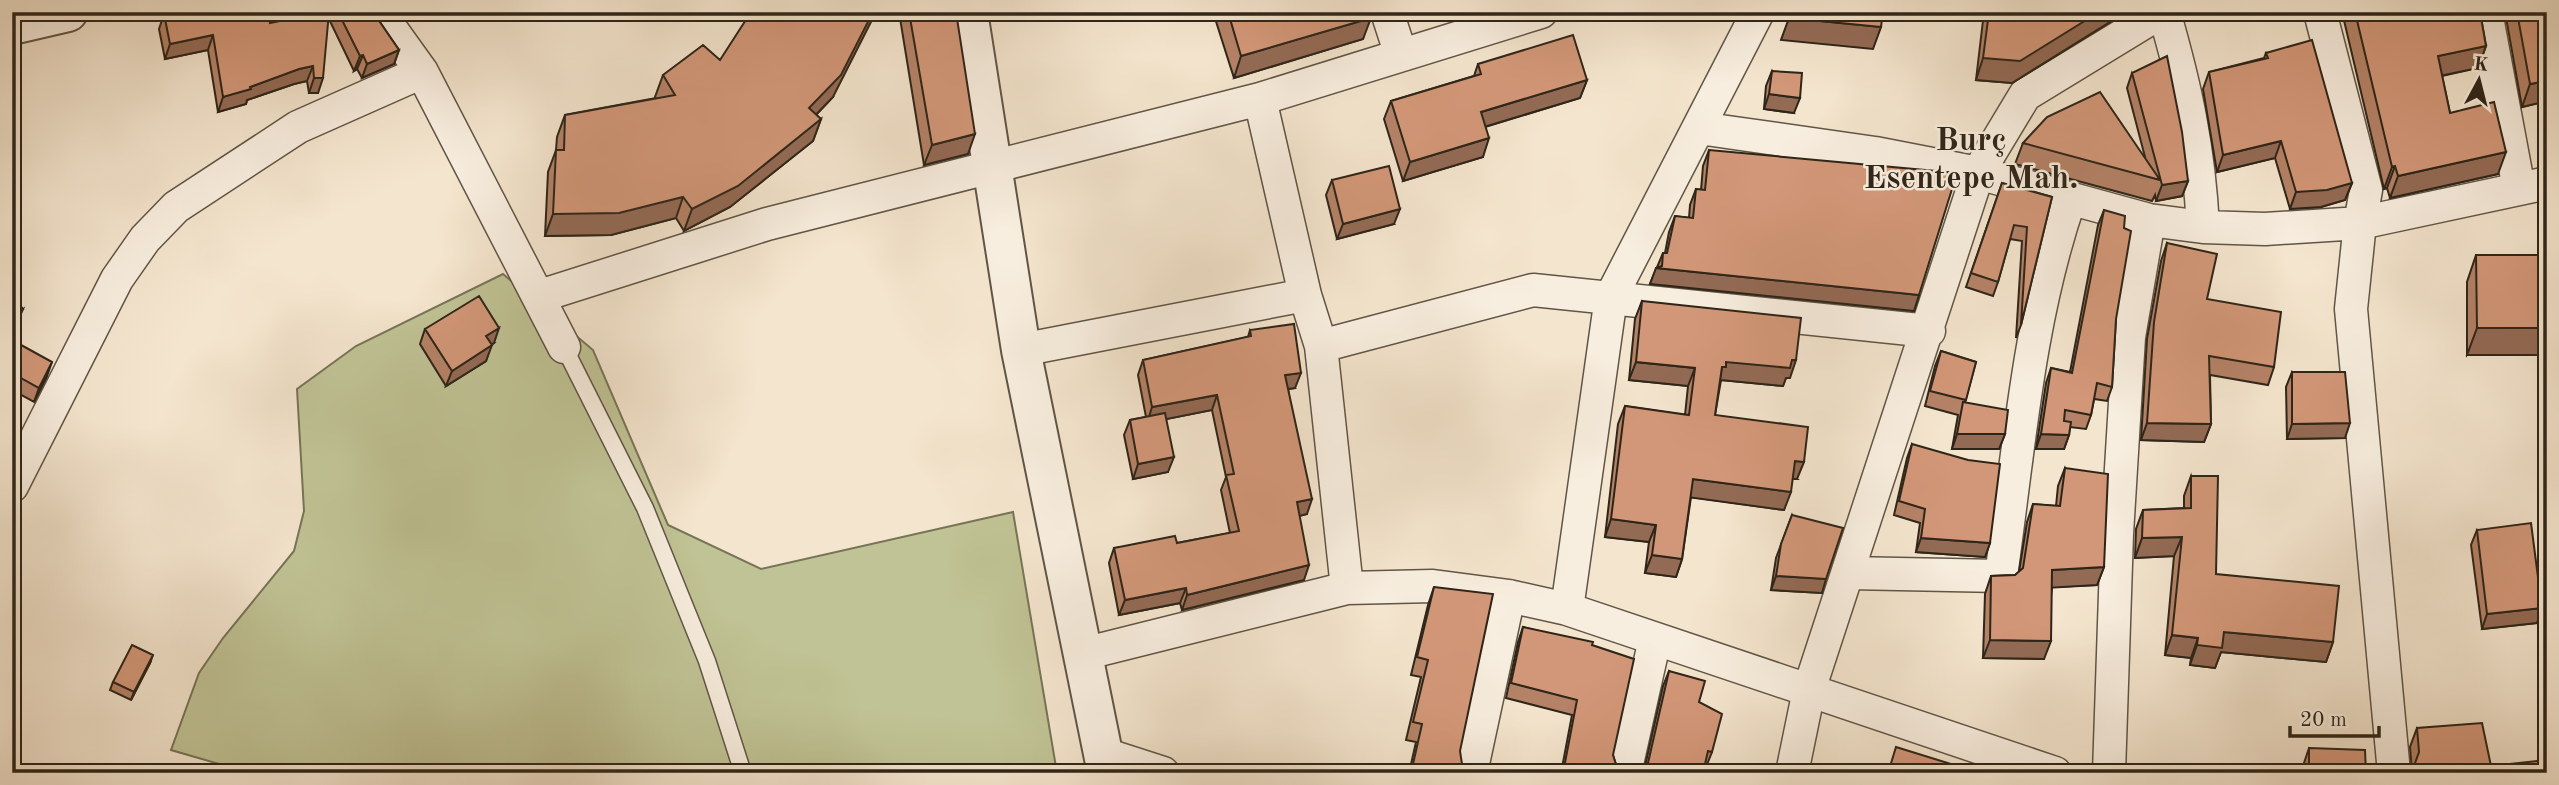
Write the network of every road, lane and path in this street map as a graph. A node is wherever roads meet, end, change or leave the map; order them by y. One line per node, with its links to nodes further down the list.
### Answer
1 (68, 12): 10 (street)
2 (379, 12): 12 (street)
3 (968, 12): 15 (street)
4 (1387, 12): 11 (street)
5 (1541, 12): 11 (street)
6 (1758, 12): 14 (street)
7 (2162, 12): 16 (street); 21 (street)
8 (2320, 12): 20 (street)
9 (2486, 12): 17 (street)
10 (12, 25)
11 (1401, 55): 13 (street)
12 (422, 72): 22 (street); 29 (street)
13 (1260, 99): 15 (street); 23 (street)
14 (1699, 128): 16 (street); 24 (street)
15 (993, 165): 22 (street); 28 (street)
16 (1978, 173): 18 (street); 25 (street)
17 (2533, 186): 20 (street)
18 (2070, 199): 19 (street); 30 (street)
19 (2149, 220): 21 (street); 44 (street)
20 (2360, 223): 21 (street); 45 (street)
21 (2203, 227)
22 (540, 296): 27 (street)
23 (1305, 296): 26 (street); 28 (street)
24 (1611, 298): 25 (street); 26 (street); 33 (street)
25 (1929, 331): 30 (street)
26 (1321, 346): 31 (street)
27 (564, 347): 38 (lane)
28 (1021, 350): 35 (street)
29 (12, 486)
30 (1848, 573): 36 (street)
31 (1347, 588): 32 (street); 35 (street)
32 (1509, 596): 33 (street); 40 (street)
33 (1567, 609): 34 (street)
34 (1655, 639): 36 (street); 41 (street)
35 (1083, 653): 37 (street)
36 (1809, 690): 42 (street); 43 (street)
37 (1106, 764): 39 (street)
38 (743, 773)
39 (1163, 773)
40 (1471, 773)
41 (1625, 773)
42 (1792, 773)
43 (2056, 773)
44 (2109, 773)
45 (2394, 773)

